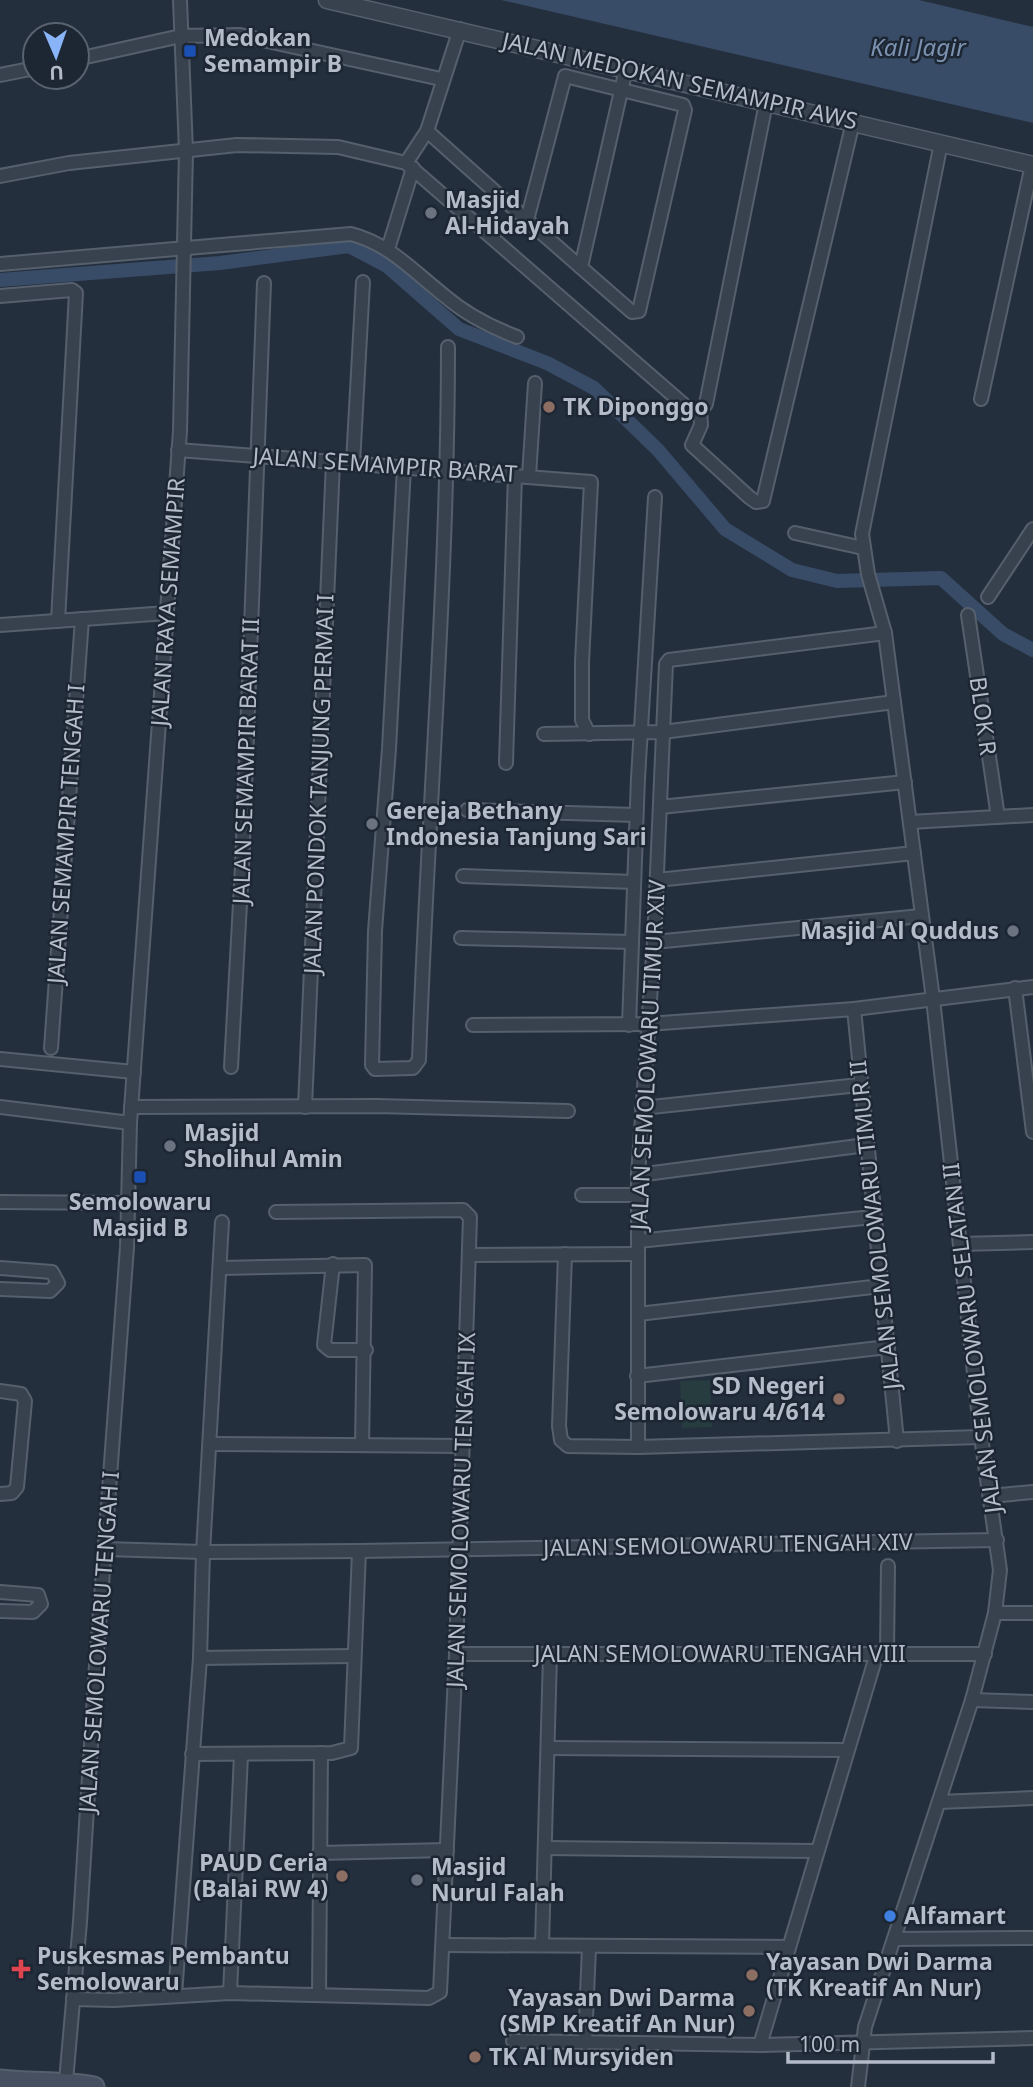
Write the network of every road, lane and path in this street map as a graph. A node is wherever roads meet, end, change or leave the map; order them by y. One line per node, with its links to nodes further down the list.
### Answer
1 (180, 0): 4 (street, JALAN RAYA SEMAMPIR)
2 (327, 0): 3 (street, JALAN MEDOKAN SEMAMPIR AWS)
3 (460, 29): 6 (street, JALAN MEDOKAN SEMAMPIR AWS); 9 (street)
4 (181, 36): 5 (street); 9 (street); 15 (street, JALAN RAYA SEMAMPIR)
5 (91, 56)
6 (626, 69): 10 (street); 11 (street, JALAN MEDOKAN SEMAMPIR AWS)
7 (21, 71): 8 (street)
8 (0, 75)
9 (441, 79): 13 (street)
10 (621, 89): 19 (street); 23 (street); 23 (street)
11 (766, 103): 12 (street, JALAN MEDOKAN SEMAMPIR AWS); 31 (street)
12 (853, 122): 14 (street, JALAN MEDOKAN SEMAMPIR AWS); 31 (street)
13 (427, 131): 17 (street); 19 (street)
14 (941, 143): 16 (street, JALAN MEDOKAN SEMAMPIR AWS); 43 (street, JALAN SEMOLOWARU SELATAN II)
15 (186, 151): 17 (street); 18 (street); 21 (street, JALAN RAYA SEMAMPIR)
16 (1032, 165): 30 (street)
17 (410, 166): 20 (street); 31 (street)
18 (0, 176)
19 (527, 220): 23 (street)
20 (388, 249): 21 (street); 27 (street)
21 (185, 252): 22 (street); 32 (street, JALAN RAYA SEMAMPIR)
22 (0, 264)
23 (581, 267)
24 (363, 282): 35 (street)
25 (264, 283): 33 (street, JALAN SEMAMPIR BARAT II)
26 (0, 296): 48 (street)
27 (517, 337)
28 (448, 346): 37 (street)
29 (535, 383): 39 (street)
30 (981, 400)
31 (695, 410)
32 (178, 450): 33 (street, JALAN SEMAMPIR BARAT); 45 (street, JALAN RAYA SEMAMPIR)
33 (258, 456): 34 (street, JALAN SEMAMPIR BARAT); 81 (street, JALAN SEMAMPIR BARAT II)
34 (333, 462): 35 (street, JALAN SEMAMPIR BARAT); 87 (street, JALAN PONDOK TANJUNG PERMAI I)
35 (353, 463): 36 (street, JALAN SEMAMPIR BARAT)
36 (404, 467): 37 (street, JALAN SEMAMPIR BARAT); 37 (street)
37 (448, 470): 38 (street, JALAN SEMAMPIR BARAT)
38 (515, 475): 39 (street, JALAN SEMAMPIR BARAT); 56 (street)
39 (529, 476): 55 (street, JALAN SEMAMPIR BARAT)
40 (655, 497): 52 (street, JALAN SEMOLOWARU TIMUR XIV)
41 (1033, 529): 44 (street)
42 (795, 533): 43 (street)
43 (863, 548): 50 (street, JALAN SEMOLOWARU SELATAN II)
44 (988, 597)
45 (167, 613): 47 (street); 82 (street, JALAN RAYA SEMAMPIR)
46 (968, 615): 62 (street, BLOK R)
47 (82, 619): 48 (street); 79 (street, JALAN SEMAMPIR TENGAH I)
48 (58, 621): 49 (street)
49 (0, 625)
50 (885, 633): 51 (street, JALAN SEMOLOWARU SELATAN II); 53 (street, JALAN SEMOLOWARU TIMUR XIV)
51 (894, 702): 53 (street); 57 (street, JALAN SEMOLOWARU SELATAN II)
52 (641, 732): 53 (street); 55 (street); 61 (street, JALAN SEMOLOWARU TIMUR XIV)
53 (663, 732): 58 (street, JALAN SEMOLOWARU TIMUR XIV)
54 (544, 734): 55 (street)
55 (589, 734)
56 (506, 763)
57 (905, 782): 58 (street); 63 (street, JALAN SEMOLOWARU SELATAN II)
58 (660, 807): 66 (street, JALAN SEMOLOWARU TIMUR XIV)
59 (467, 810): 61 (street)
60 (1033, 814): 62 (street)
61 (636, 815): 67 (street, JALAN SEMOLOWARU TIMUR XIV)
62 (998, 817): 63 (street)
63 (911, 822): 64 (street, JALAN SEMOLOWARU SELATAN II)
64 (914, 853): 66 (street); 68 (street, JALAN SEMOLOWARU SELATAN II)
65 (463, 876): 67 (street)
66 (657, 880): 71 (street, JALAN SEMOLOWARU TIMUR XIV)
67 (634, 881): 70 (street, JALAN SEMOLOWARU TIMUR XIV)
68 (920, 916): 71 (street); 74 (street, JALAN SEMOLOWARU SELATAN II)
69 (461, 938): 70 (street)
70 (632, 942): 78 (street, JALAN SEMOLOWARU TIMUR XIV)
71 (654, 942): 76 (street, JALAN SEMOLOWARU TIMUR XIV)
72 (1033, 987): 73 (street)
73 (1015, 988): 74 (street); 83 (street)
74 (933, 999): 75 (street); 102 (street, JALAN SEMOLOWARU SELATAN II)
75 (853, 1009): 76 (street); 84 (street, JALAN SEMOLOWARU TIMUR II)
76 (648, 1024): 78 (street); 88 (street, JALAN SEMOLOWARU TIMUR XIV)
77 (473, 1025): 78 (street)
78 (629, 1025)
79 (51, 1048)
80 (0, 1059): 82 (street)
81 (231, 1067)
82 (134, 1072): 86 (street, JALAN RAYA SEMAMPIR)
83 (1030, 1076): 91 (street)
84 (859, 1085): 88 (street); 92 (street, JALAN SEMOLOWARU TIMUR II)
85 (0, 1107): 90 (street)
86 (131, 1107): 87 (street); 90 (street, JALAN RAYA SEMAMPIR)
87 (305, 1107): 89 (street)
88 (642, 1108): 93 (street, JALAN SEMOLOWARU TIMUR XIV)
89 (568, 1111)
90 (130, 1123): 97 (street, JALAN RAYA SEMAMPIR)
91 (1033, 1132)
92 (866, 1145): 93 (street); 99 (street, JALAN SEMOLOWARU TIMUR II)
93 (638, 1175): 95 (street, JALAN SEMOLOWARU TIMUR XIV)
94 (582, 1195): 95 (street)
95 (638, 1195): 103 (street, JALAN SEMOLOWARU TIMUR XIV)
96 (0, 1202): 97 (street)
97 (129, 1203): 127 (street, JALAN SEMOLOWARU TENGAH I)
98 (276, 1212): 105 (street, JALAN SEMOLOWARU TENGAH IX)
99 (873, 1217): 103 (street); 109 (street, JALAN SEMOLOWARU TIMUR II)
100 (222, 1222): 108 (street)
101 (1033, 1242): 102 (street)
102 (960, 1244): 116 (street, JALAN SEMOLOWARU SELATAN II)
103 (638, 1247): 104 (street); 111 (street, JALAN SEMOLOWARU TIMUR XIV)
104 (565, 1254): 105 (street); 121 (street)
105 (470, 1255): 120 (street, JALAN SEMOLOWARU TENGAH IX)
106 (333, 1264): 108 (street); 113 (street); 113 (street)
107 (0, 1268): 110 (street)
108 (221, 1268): 118 (street)
109 (881, 1286): 111 (street); 112 (street, JALAN SEMOLOWARU TIMUR II)
110 (0, 1289)
111 (638, 1314): 114 (street, JALAN SEMOLOWARU TIMUR XIV)
112 (888, 1347): 114 (street); 117 (street, JALAN SEMOLOWARU TIMUR II)
113 (366, 1350): 119 (street)
114 (637, 1376): 121 (street, JALAN SEMOLOWARU TIMUR XIV)
115 (0, 1391): 123 (street)
116 (981, 1437): 117 (street); 124 (street, JALAN SEMOLOWARU SELATAN II)
117 (897, 1441): 121 (street)
118 (210, 1444): 119 (street); 129 (street)
119 (362, 1445): 120 (street)
120 (462, 1446): 126 (street, JALAN SEMOLOWARU TENGAH IX)
121 (638, 1447)
122 (1033, 1492): 124 (street)
123 (0, 1494)
124 (990, 1496): 125 (street, JALAN SEMOLOWARU SELATAN II)
125 (997, 1540): 126 (street, JALAN SEMOLOWARU TENGAH XIV); 133 (street, JALAN SEMOLOWARU SELATAN II)
126 (459, 1547): 128 (street, JALAN SEMOLOWARU TENGAH XIV); 136 (street, JALAN SEMOLOWARU TENGAH IX)
127 (105, 1549): 129 (street, JALAN SEMOLOWARU TENGAH XIV); 163 (street, JALAN SEMOLOWARU TENGAH I)
128 (359, 1551): 129 (street, JALAN SEMOLOWARU TENGAH XIV); 139 (street)
129 (203, 1552): 140 (street)
130 (888, 1566): 135 (street)
131 (0, 1592): 132 (street)
132 (0, 1611)
133 (995, 1613): 134 (street); 137 (street, JALAN SEMOLOWARU SELATAN II)
134 (1033, 1614)
135 (882, 1653): 137 (street, JALAN SEMOLOWARU TENGAH VIII); 138 (street, JALAN SEMOLOWARU TENGAH VIII); 144 (street)
136 (456, 1654): 138 (street, JALAN SEMOLOWARU TENGAH VIII); 151 (street, JALAN SEMOLOWARU TENGAH IX)
137 (985, 1654): 141 (street, JALAN SEMOLOWARU SELATAN II)
138 (550, 1655): 143 (street)
139 (353, 1657): 140 (street); 145 (street)
140 (200, 1658): 146 (street)
141 (972, 1700): 142 (street); 149 (street, JALAN SEMOLOWARU SELATAN II)
142 (1033, 1702)
143 (548, 1748): 144 (street); 150 (street)
144 (846, 1750): 152 (street)
145 (321, 1753): 147 (street); 153 (street)
146 (192, 1754): 147 (street); 161 (street)
147 (241, 1755): 160 (street)
148 (1033, 1798): 149 (street)
149 (939, 1802): 155 (street, JALAN SEMOLOWARU SELATAN II)
150 (546, 1848): 152 (street); 157 (street)
151 (447, 1850): 153 (street); 156 (street, JALAN SEMOLOWARU TENGAH IX)
152 (817, 1851): 159 (street)
153 (319, 1853): 162 (street)
154 (1033, 1937): 155 (street)
155 (894, 1939): 166 (street, JALAN SEMOLOWARU SELATAN II)
156 (443, 1945): 157 (street); 162 (street, JALAN SEMOLOWARU TENGAH IX)
157 (541, 1945): 158 (street)
158 (589, 1947): 159 (street); 167 (street)
159 (789, 1947): 168 (street)
160 (230, 1993): 161 (street); 162 (street)
161 (175, 1995): 163 (street)
162 (319, 1995)
163 (74, 1999): 170 (street, JALAN SEMOLOWARU TENGAH I)
164 (1033, 2038): 166 (street)
165 (513, 2041): 167 (street)
166 (863, 2042): 168 (street); 172 (street, JALAN SEMOLOWARU SELATAN II)
167 (585, 2043): 168 (street)
168 (760, 2045)
169 (0, 2080): 170 (main road)
170 (49, 2085): 171 (main road)
171 (94, 2087)
172 (858, 2087)

